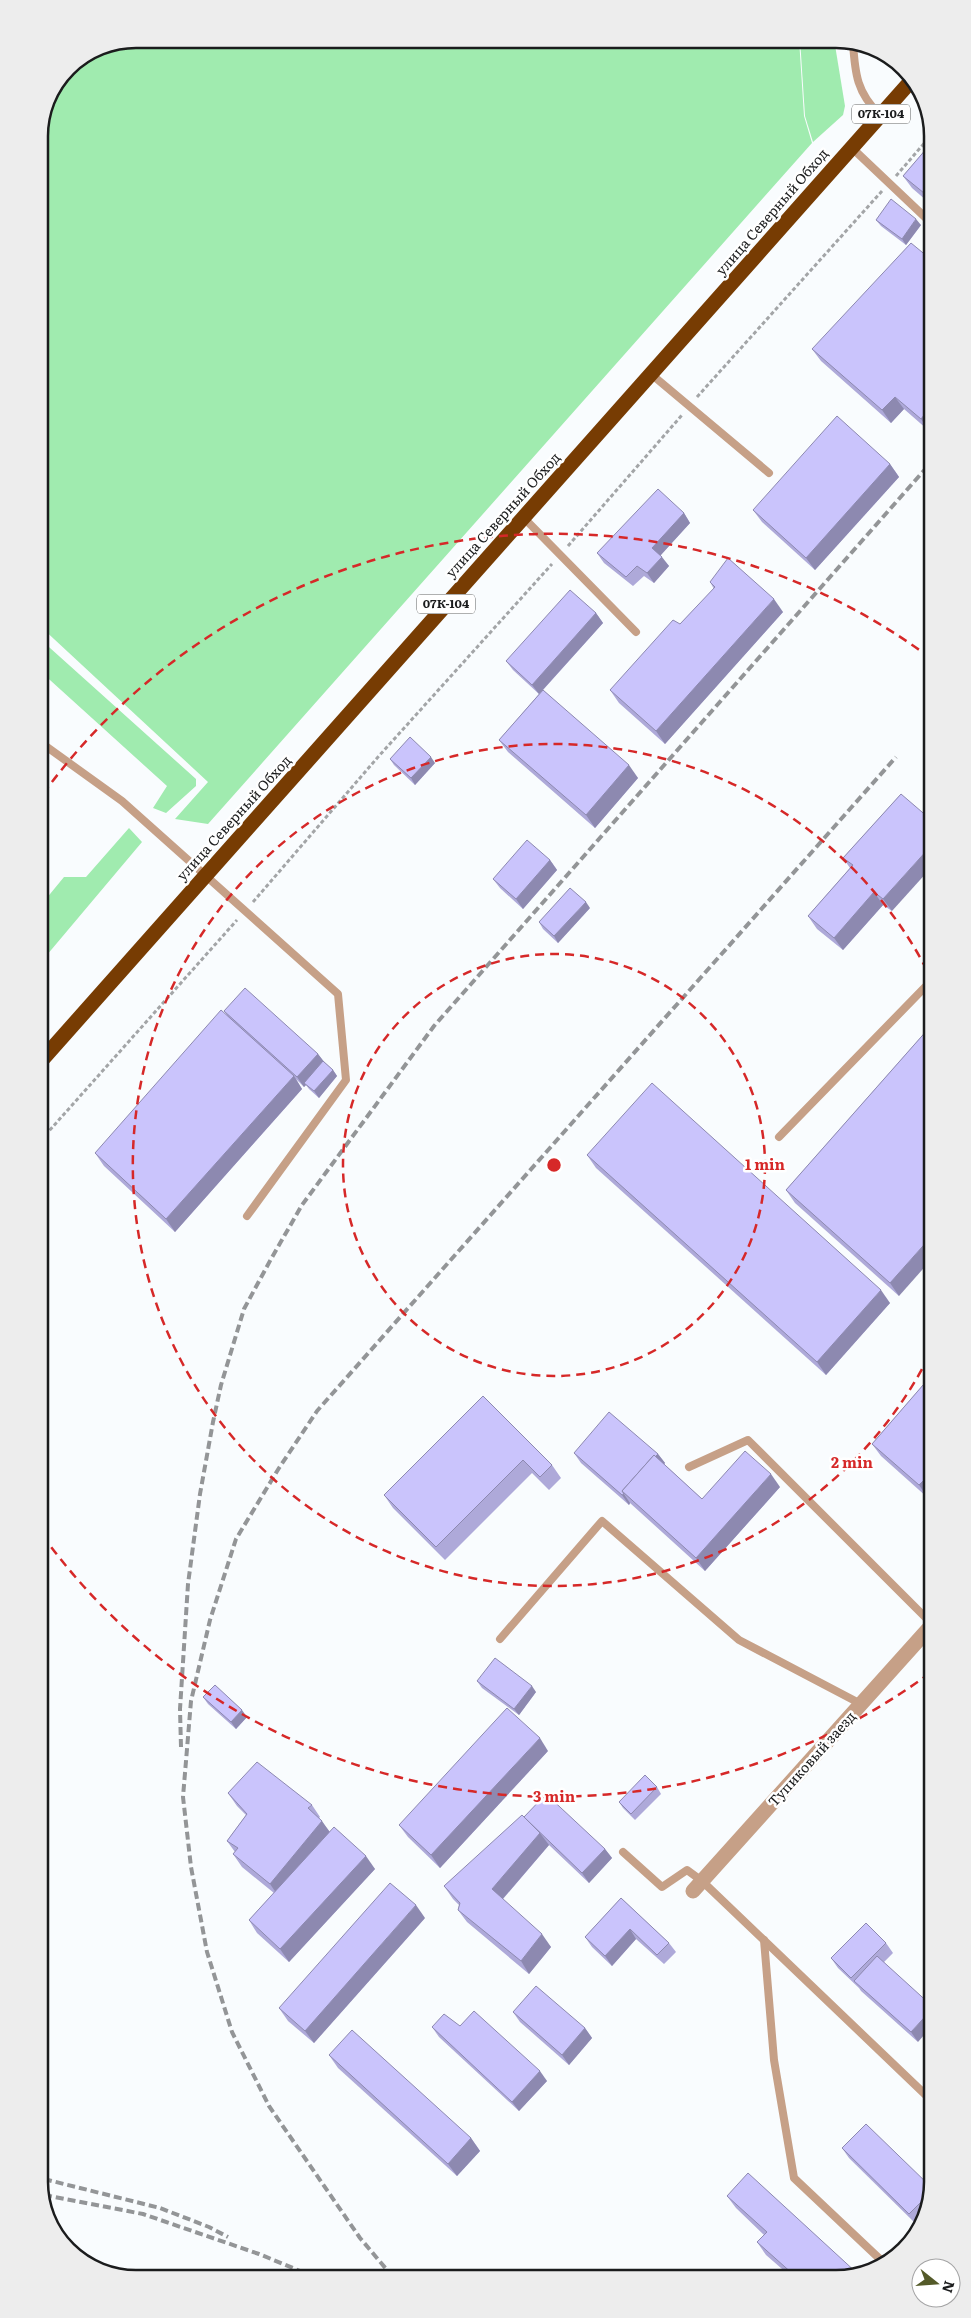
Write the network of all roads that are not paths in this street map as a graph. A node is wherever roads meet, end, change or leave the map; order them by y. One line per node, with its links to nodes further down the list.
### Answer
1 (854, 49): 3 (lane)
2 (907, 85): 3 (highway, улица Северный Обход / 07К-104)
3 (880, 116): 4 (highway, улица Северный Обход / 07К-104)
4 (851, 147): 5 (lane); 6 (highway, улица Северный Обход / 07К-104)
5 (924, 216)
6 (651, 374): 7 (lane); 8 (highway, улица Северный Обход / 07К-104)
7 (769, 472)
8 (523, 517): 9 (lane); 11 (highway, улица Северный Обход / 07К-104)
9 (636, 632)
10 (48, 748): 11 (lane)
11 (204, 876): 13 (highway, улица Северный Обход / 07К-104); 15 (lane)
12 (924, 988): 14 (lane)
13 (48, 1053)
14 (779, 1137)
15 (246, 1216)
16 (689, 1467): 17 (lane)
17 (924, 1617)
18 (924, 1632): 20 (street, Тупиковый заезд)
19 (500, 1639): 20 (lane)
20 (861, 1704): 22 (street, Тупиковый заезд)
21 (623, 1852): 22 (lane)
22 (698, 1886): 23 (lane)
23 (764, 1940): 24 (lane); 25 (lane)
24 (924, 2093)
25 (880, 2258)

